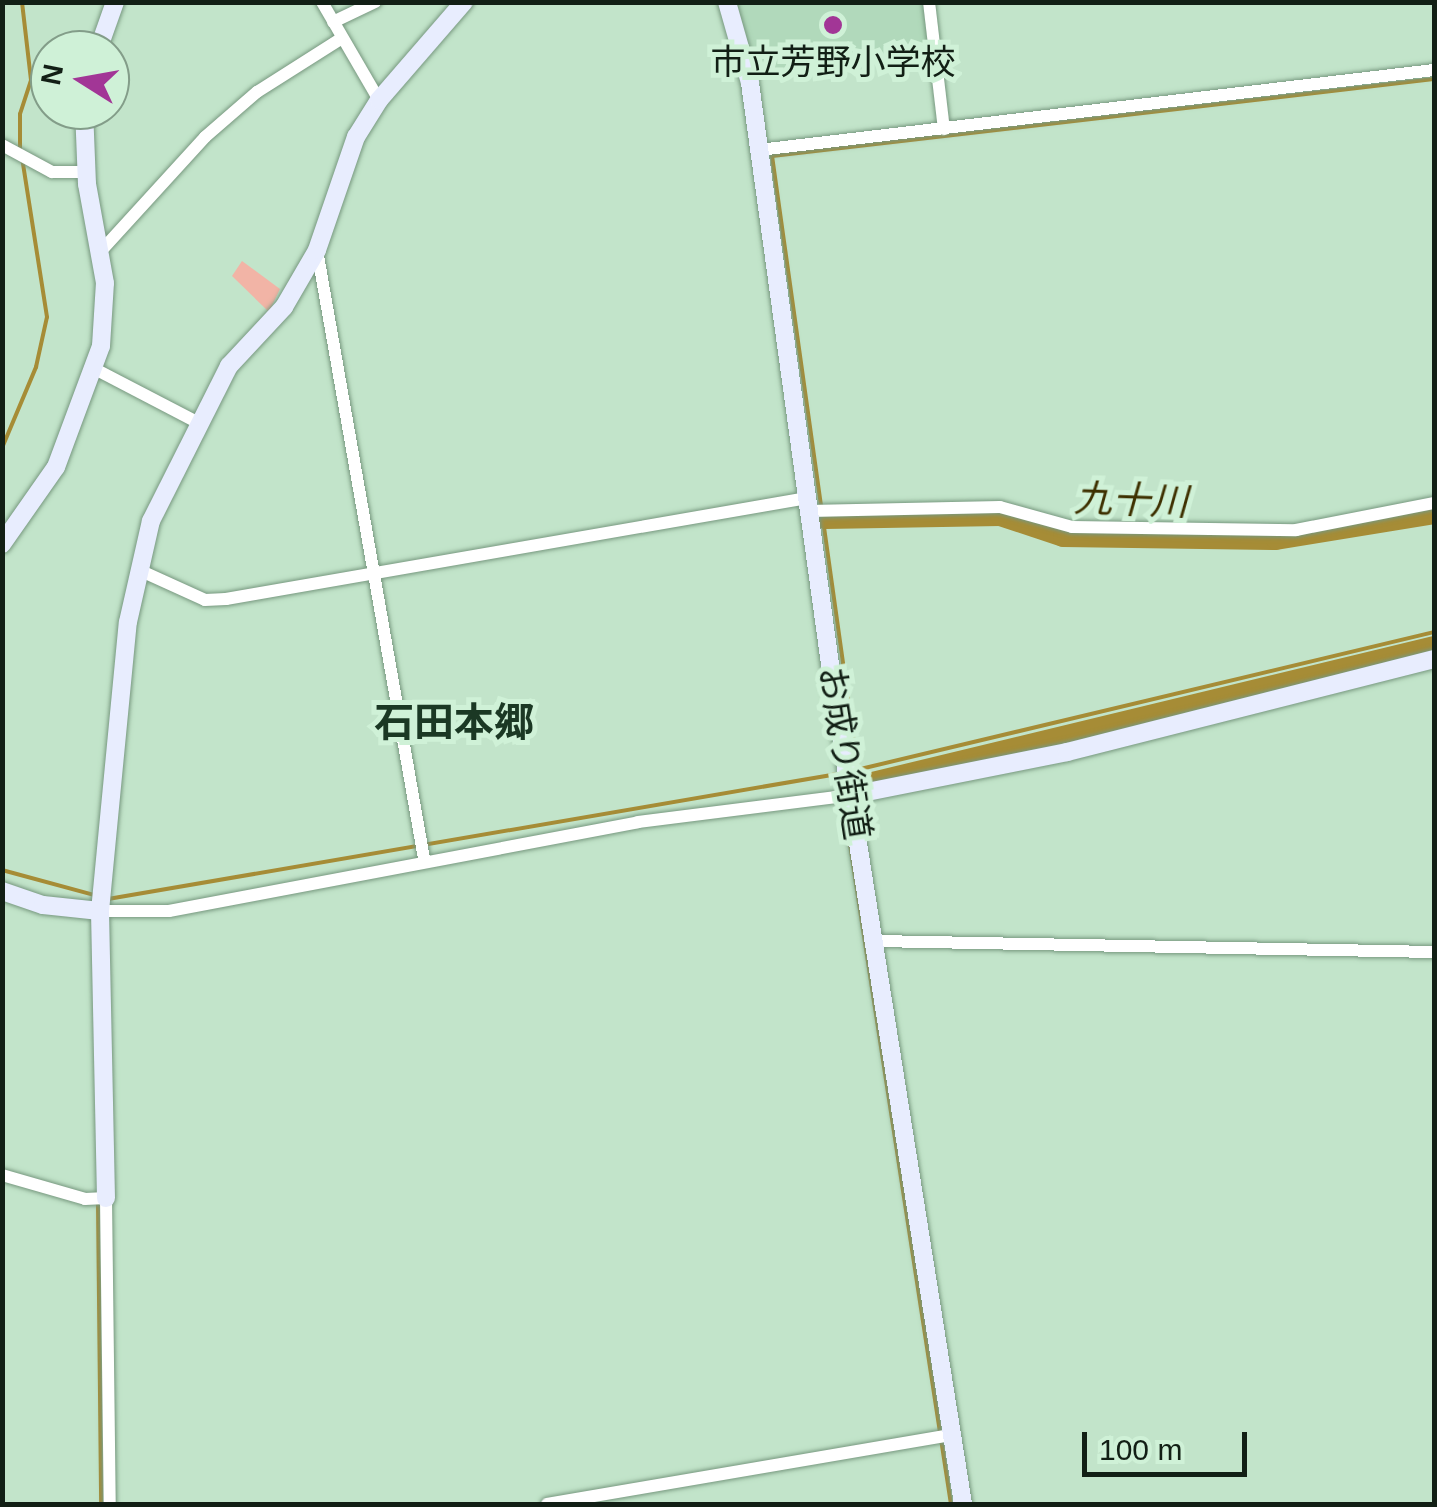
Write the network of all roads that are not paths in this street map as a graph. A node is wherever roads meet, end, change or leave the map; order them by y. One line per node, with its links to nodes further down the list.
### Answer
1 (115, 2): 8 (street)
2 (322, 2): 7 (street)
3 (375, 2): 7 (street)
4 (464, 2): 11 (street)
5 (727, 2): 15 (street, お成り街道)
6 (930, 2): 12 (street)
7 (333, 22): 9 (street)
8 (105, 30)
9 (342, 38): 11 (street); 18 (street)
10 (1434, 70): 12 (street)
11 (379, 100): 17 (street)
12 (944, 129): 15 (street)
13 (85, 130): 16 (street)
14 (2, 144): 16 (street)
15 (759, 150): 21 (street, お成り街道)
16 (86, 172): 18 (street)
17 (317, 250): 20 (street); 25 (street)
18 (101, 251): 19 (street)
19 (95, 369): 20 (street); 23 (street)
20 (197, 422): 24 (street)
21 (808, 504): 22 (street); 25 (street); 27 (street, お成り街道)
22 (1434, 504)
23 (2, 544)
24 (139, 570): 25 (street); 30 (street)
25 (375, 573): 28 (street)
26 (1434, 659): 27 (street)
27 (852, 794): 28 (street); 31 (street, お成り街道)
28 (424, 858): 30 (street)
29 (2, 891): 30 (street)
30 (100, 912): 34 (street)
31 (876, 941): 32 (street); 35 (street, お成り街道)
32 (1434, 952)
33 (2, 1175): 34 (street)
34 (106, 1198): 36 (street)
35 (944, 1437): 37 (street); 38 (street, お成り街道)
36 (110, 1504)
37 (548, 1504)
38 (963, 1504)

